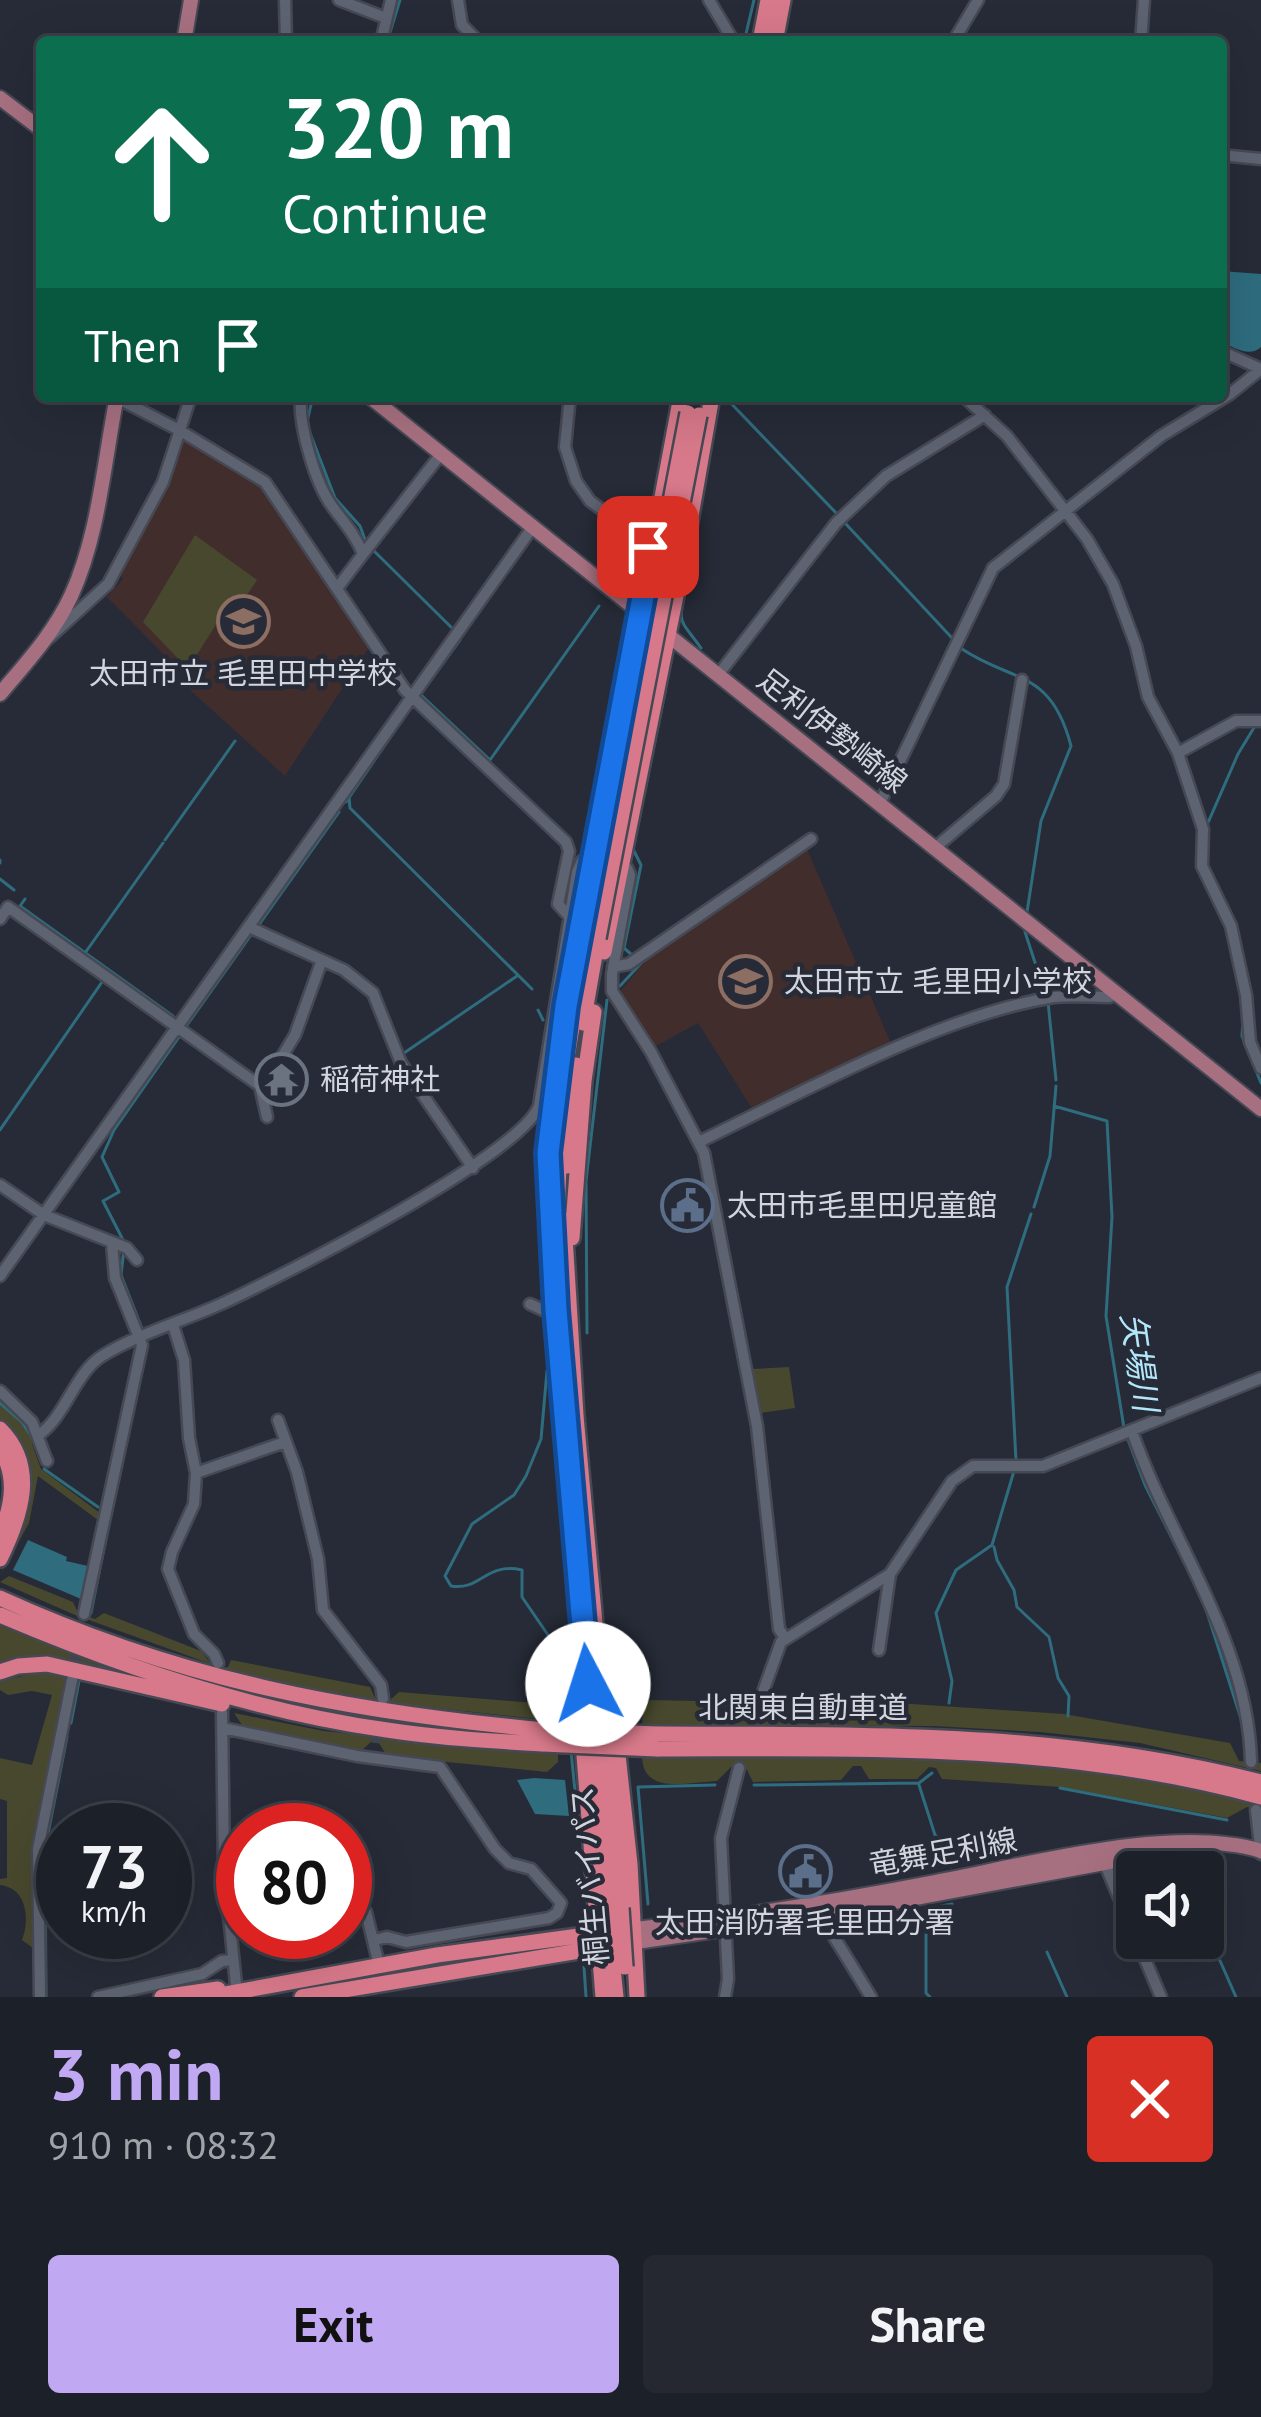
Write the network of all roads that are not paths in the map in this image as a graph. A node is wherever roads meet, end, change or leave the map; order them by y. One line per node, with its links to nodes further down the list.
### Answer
1 (191, 0): 12 (main road)
2 (285, 0): 13 (street)
3 (339, 0): 11 (street)
4 (391, 0): 11 (street)
5 (458, 0): 15 (street)
6 (709, 0): 16 (street)
7 (768, 0): 17 (highway)
8 (783, 0): 18 (highway)
9 (978, 0): 19 (street)
10 (1144, 0): 20 (street)
11 (386, 18): 14 (street)
12 (185, 36)
13 (286, 36)
14 (382, 36)
15 (473, 36)
16 (730, 36)
17 (761, 36)
18 (776, 36)
19 (957, 36)
20 (1141, 36)
21 (0, 98): 22 (main road)
22 (36, 125)
23 (1227, 156): 24 (street)
24 (1261, 159)
25 (1227, 354): 26 (street)
26 (1227, 396)
27 (116, 402): 49 (main road)
28 (126, 402): 39 (street)
29 (189, 402): 39 (street)
30 (301, 402): 43 (street)
31 (376, 402): 40 (main road, 足利伊勢崎線)
32 (569, 402): 44 (street)
33 (680, 402): 44 (highway)
34 (706, 402): 45 (highway)
35 (970, 402): 38 (street)
36 (1217, 402): 41 (street)
37 (693, 408): 64 (highway, 桐生バイパス, bridge)
38 (985, 415): 41 (street); 50 (street)
39 (179, 430): 46 (street); 49 (street)
40 (441, 454): 42 (main road, 足利伊勢崎線); 43 (street)
41 (1065, 510): 55 (street); 56 (street)
42 (532, 527): 47 (main road, 足利伊勢崎線); 53 (street)
43 (367, 549): 46 (street)
44 (652, 549): 45 (street); 47 (highway)
45 (690, 560): 48 (highway)
46 (338, 587): 53 (street)
47 (640, 611): 48 (main road, 足利伊勢崎線); 59 (highway)
48 (668, 634): 50 (main road, 足利伊勢崎線); 60 (highway)
49 (46, 638): 52 (main road)
50 (718, 675): 56 (main road, 足利伊勢崎線)
51 (1022, 680): 58 (street)
52 (1, 692)
53 (415, 698): 61 (street); 63 (street)
54 (1259, 721): 55 (street)
55 (1178, 753): 69 (street)
56 (880, 803): 58 (main road, 足利伊勢崎線)
57 (811, 839): 66 (street)
58 (936, 847): 67 (main road, 足利伊勢崎線)
59 (592, 860): 60 (street); 61 (street); 79 (highway)
60 (620, 866): 66 (street); 81 (highway)
61 (568, 916): 74 (street)
62 (0, 919): 68 (street)
63 (249, 928): 65 (street); 68 (street)
64 (592, 937): 79 (highway, 桐生バイパス); 81 (highway, 桐生バイパス)
65 (322, 960): 70 (street); 74 (street)
66 (613, 967): 73 (street)
67 (1116, 992): 71 (main road, 足利伊勢崎線); 73 (street)
68 (178, 1027): 70 (street); 76 (street)
69 (1261, 1068)
70 (260, 1086): 72 (street)
71 (1261, 1108)
72 (267, 1117)
73 (701, 1141): 103 (street)
74 (473, 1168): 84 (street)
75 (0, 1185): 76 (street)
76 (44, 1215): 77 (street); 80 (street)
77 (120, 1245): 78 (street); 85 (street)
78 (137, 1260)
79 (554, 1275): 83 (highway, 桐生バイパス)
80 (0, 1276)
81 (566, 1293): 97 (highway, 桐生バイパス)
82 (530, 1304): 83 (street)
83 (556, 1310): 97 (highway, 桐生バイパス)
84 (173, 1325): 85 (street); 95 (street)
85 (144, 1337): 91 (street); 101 (street)
86 (1261, 1378): 90 (street)
87 (0, 1391): 91 (street)
88 (278, 1420): 92 (street)
89 (0, 1429): 98 (highway)
90 (1132, 1431): 99 (street); 117 (street)
91 (40, 1434): 94 (street)
92 (285, 1442): 95 (street); 108 (street)
93 (0, 1448): 96 (highway)
94 (47, 1461)
95 (196, 1473): 105 (street)
96 (0, 1536)
97 (582, 1557): 124 (highway, 桐生バイパス); 124 (highway); 127 (highway)
98 (0, 1559)
99 (890, 1574): 103 (street); 104 (street)
100 (0, 1593): 113 (highway, 北関東自動車道)
101 (84, 1614)
102 (0, 1615): 111 (highway, 北関東自動車道)
103 (785, 1638): 110 (street)
104 (879, 1649)
105 (218, 1663)
106 (0, 1672): 111 (highway)
107 (72, 1680): 135 (street)
108 (382, 1699)
109 (222, 1712): 112 (street)
110 (755, 1714)
111 (361, 1726): 113 (highway, 北関東自動車道)
112 (224, 1728): 116 (street); 131 (street)
113 (544, 1737): 114 (highway, 北関東自動車道, bridge)
114 (657, 1741): 119 (highway, 北関東自動車道); 120 (highway, 北関東自動車道)
115 (376, 1743): 116 (street)
116 (372, 1758): 128 (street)
117 (1251, 1762)
118 (739, 1768): 125 (street)
119 (1261, 1782)
120 (1258, 1803): 121 (street)
121 (1261, 1853): 123 (main road, 竜舞足利線)
122 (1107, 1869): 146 (street)
123 (832, 1907): 125 (main road, 竜舞足利線); 145 (street)
124 (609, 1910): 129 (highway); 130 (highway); 133 (highway, 桐生バイパス, bridge)
125 (724, 1923): 127 (main road, 竜舞足利線); 144 (street)
126 (372, 1930): 128 (street)
127 (636, 1935): 129 (highway); 143 (highway)
128 (375, 1940): 132 (street)
129 (599, 1941): 130 (highway); 139 (highway); 140 (highway)
130 (437, 1955): 132 (highway)
131 (232, 1960): 134 (street); 136 (street)
132 (379, 1965): 134 (highway)
133 (619, 1967): 141 (highway, 桐生バイパス); 142 (highway, 桐生バイパス)
134 (237, 1994): 137 (highway); 138 (highway)
135 (40, 1997)
136 (98, 1997)
137 (162, 1997)
138 (209, 1997)
139 (302, 1997)
140 (603, 1997)
141 (616, 1997)
142 (628, 1997)
143 (637, 1997)
144 (725, 1997)
145 (871, 1997)
146 (1161, 1997)

